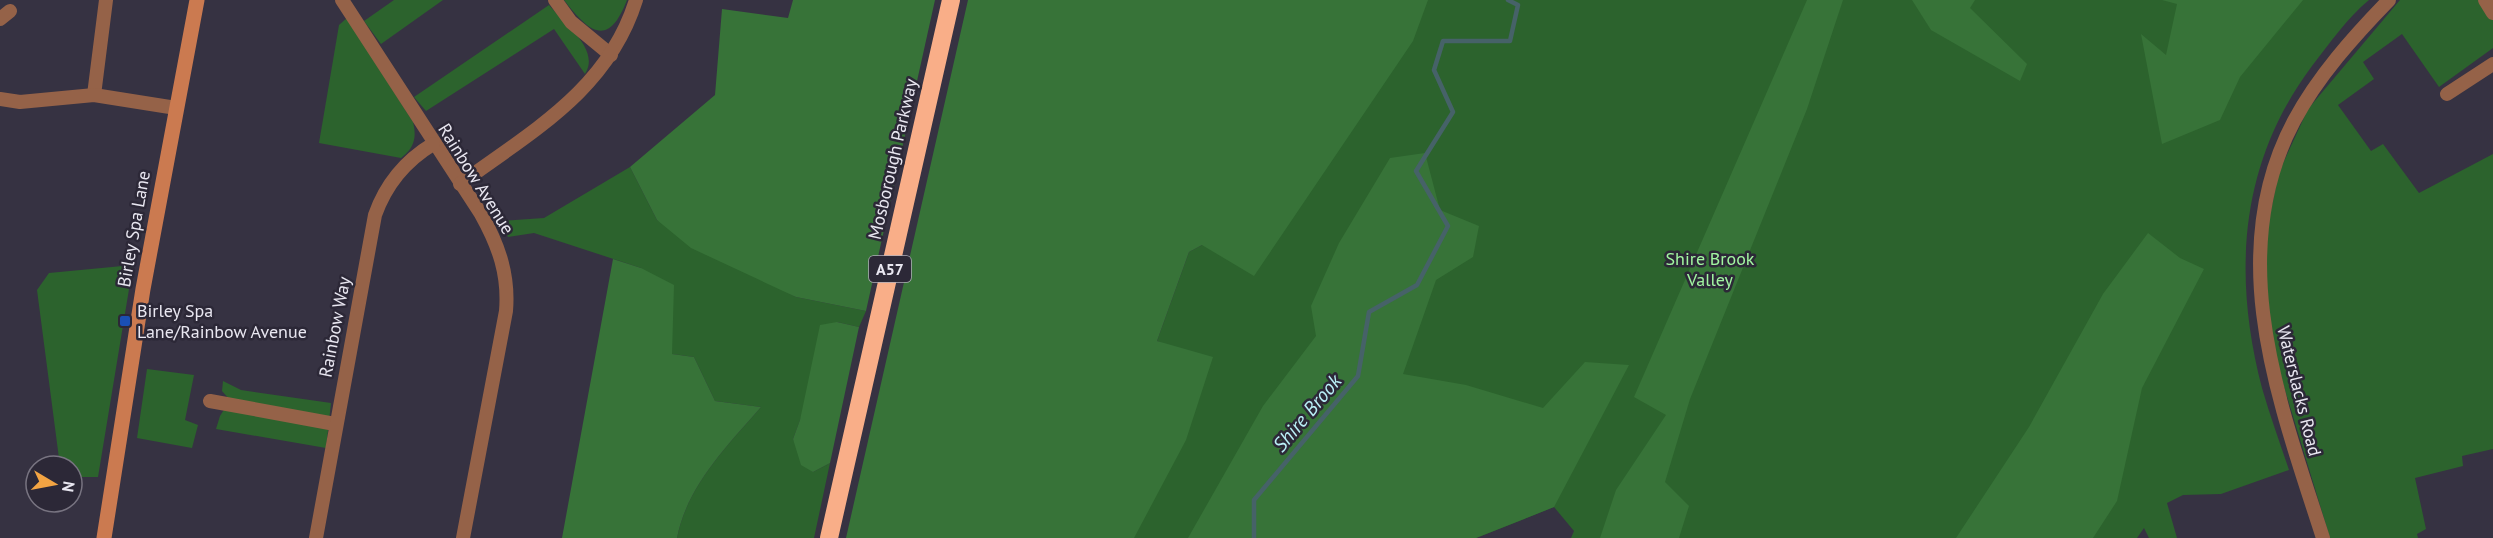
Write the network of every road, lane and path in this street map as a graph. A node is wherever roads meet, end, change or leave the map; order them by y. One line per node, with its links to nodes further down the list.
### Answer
1 (106, 0): 13 (street)
2 (197, 0): 15 (street, Birley Spa Lane)
3 (342, 0): 16 (street, Rainbow Avenue)
4 (555, 0): 10 (street)
5 (636, 0): 10 (street)
6 (951, 0): 23 (highway, Mosborough Parkway / A57)
7 (2389, 0): 24 (street, Waterslacks Road)
8 (2485, 0): 9 (street)
9 (2493, 13)
10 (611, 55): 17 (street)
11 (2493, 64): 12 (street)
12 (2447, 94)
13 (94, 95): 14 (street); 15 (street)
14 (0, 99)
15 (176, 108): 20 (street, Birley Spa Lane)
16 (433, 144): 17 (street, Rainbow Avenue); 19 (street, Rainbow Way)
17 (460, 184): 22 (street, Rainbow Avenue)
18 (210, 401): 19 (street)
19 (335, 424): 21 (street, Rainbow Way)
20 (104, 538)
21 (316, 538)
22 (463, 538)
23 (829, 538)
24 (2323, 538)

